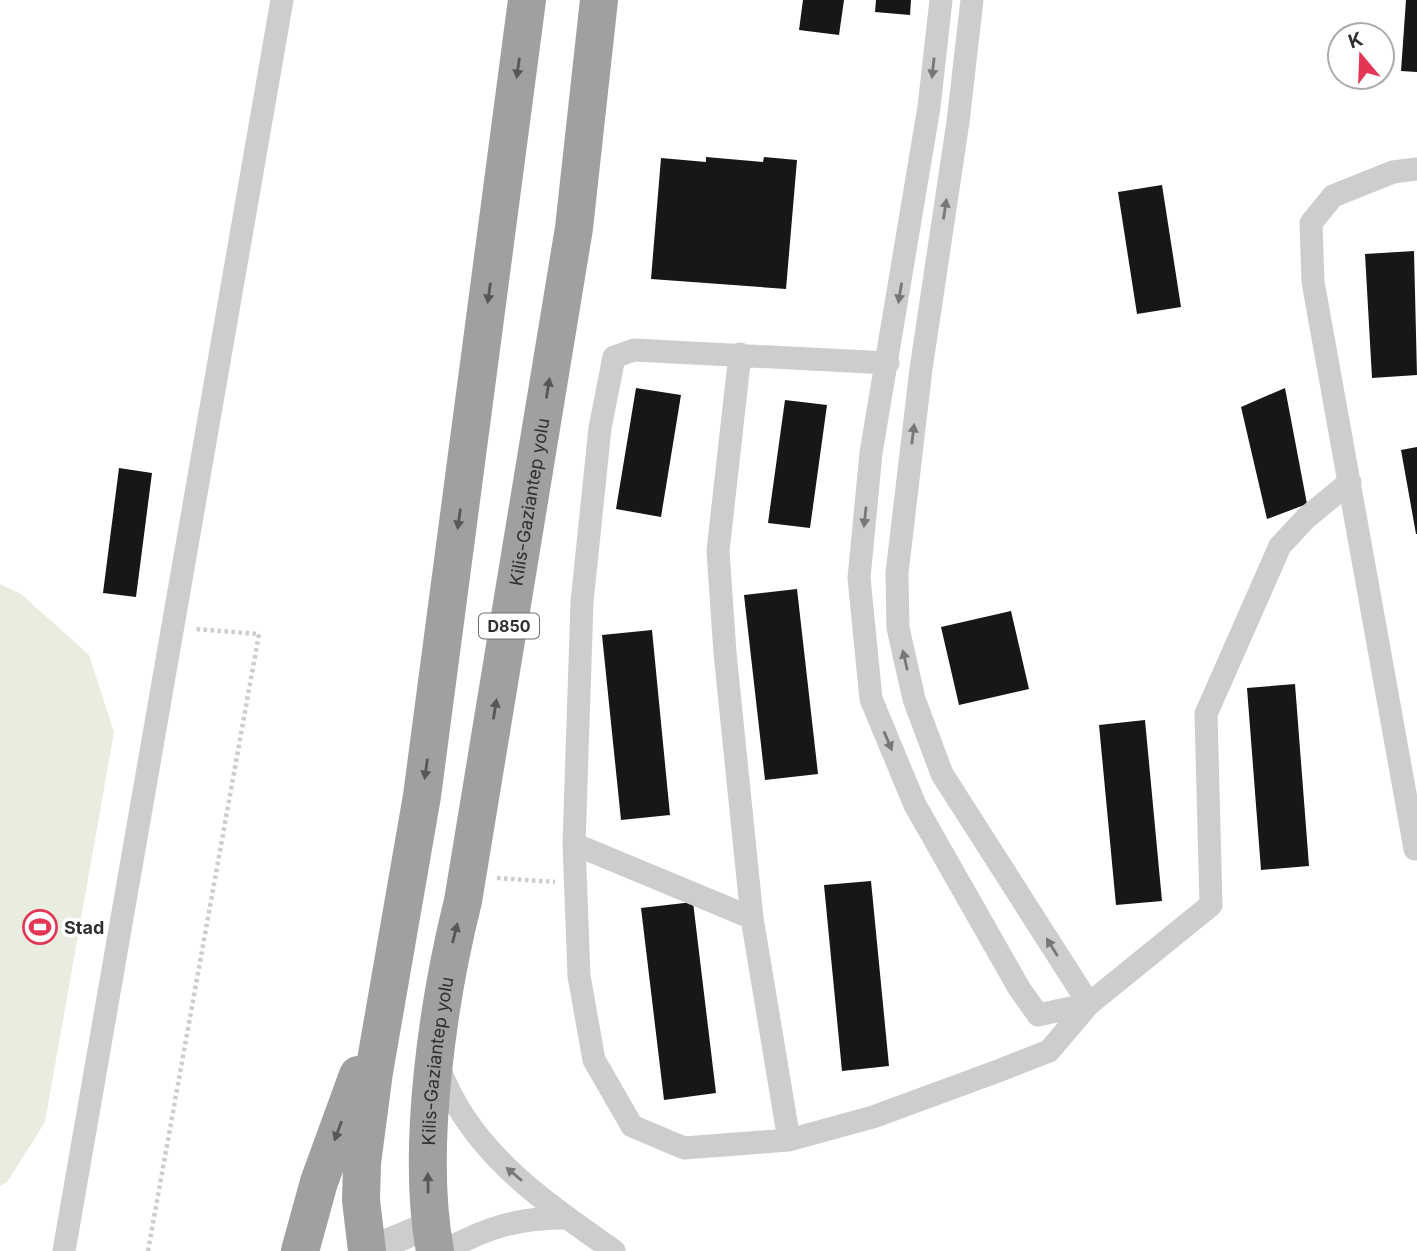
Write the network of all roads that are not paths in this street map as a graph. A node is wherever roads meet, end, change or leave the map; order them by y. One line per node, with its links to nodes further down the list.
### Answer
1 (282, 0): 19 (street)
2 (527, 0): 13 (highway, one-way to 13)
3 (599, 0): 15 (highway, Kilis-Gaziantep yolu / D850, one-way to 3)
4 (941, 0): 8 (street, one-way to 8)
5 (972, 0): 14 (street, one-way to 5)
6 (1417, 169): 9 (street)
7 (740, 354): 8 (street); 10 (street); 12 (street)
8 (888, 363): 14 (street, one-way to 14)
9 (1350, 482): 11 (street); 14 (street)
10 (574, 844): 12 (street); 16 (street)
11 (1415, 849)
12 (752, 918): 16 (street)
13 (386, 998): 20 (highway, one-way to 20); 21 (highway)
14 (1089, 1004): 16 (street)
15 (436, 1059): 17 (street, one-way to 15); 18 (highway, Kilis-Gaziantep yolu / D850, one-way to 15)
16 (789, 1140)
17 (567, 1218): 18 (street); 22 (street)
18 (436, 1242): 21 (street)
19 (64, 1251)
20 (300, 1251)
21 (367, 1251)
22 (614, 1251)

